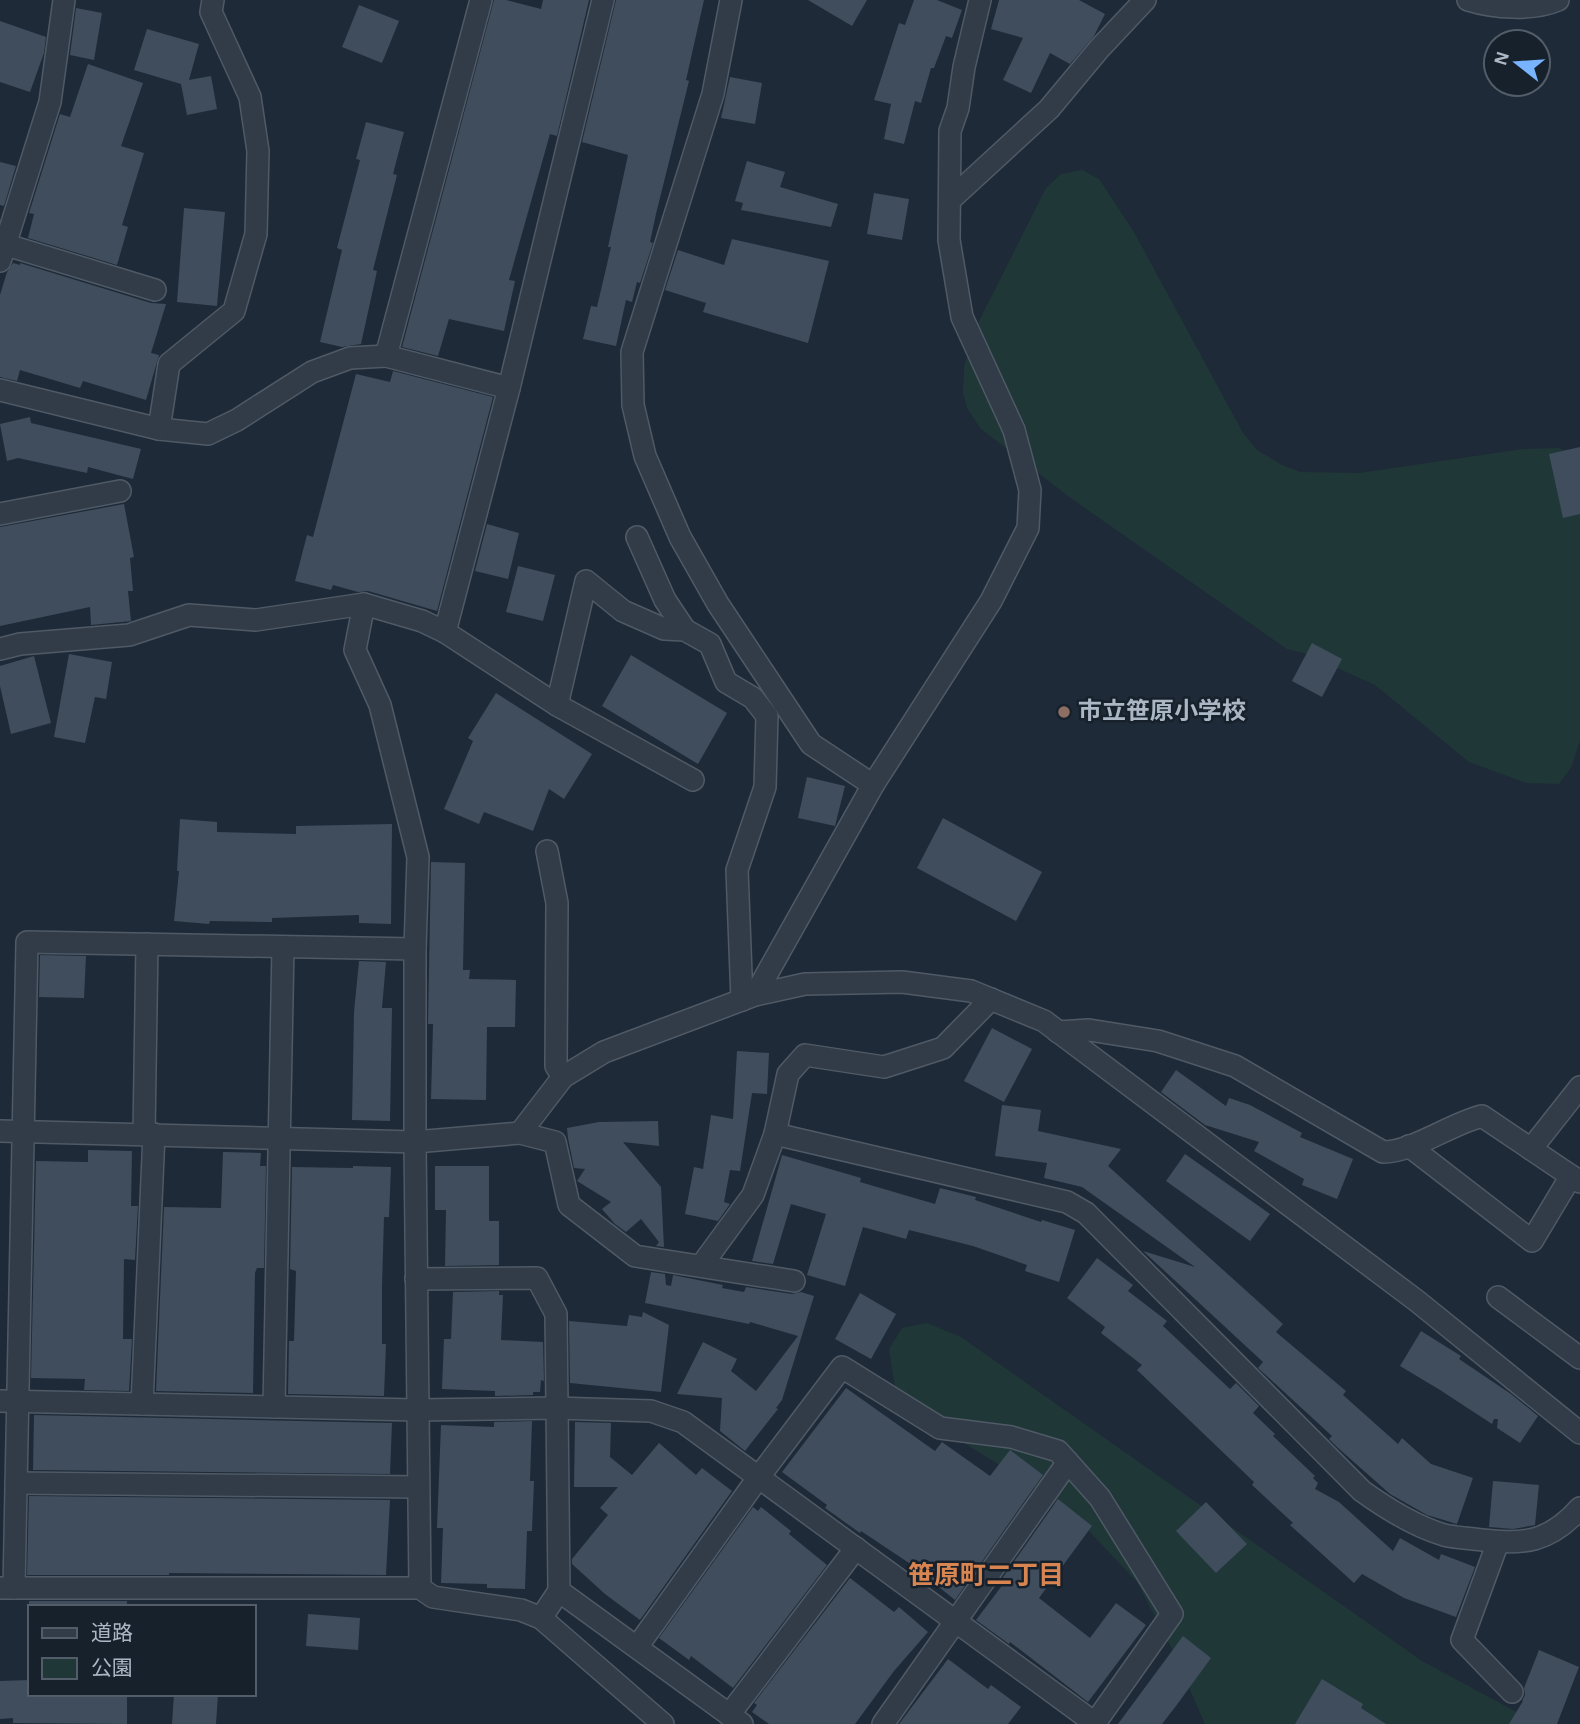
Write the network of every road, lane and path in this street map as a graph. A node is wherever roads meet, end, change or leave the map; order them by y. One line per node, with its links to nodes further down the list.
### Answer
1 (64, 0): 11 (street)
2 (213, 0): 16 (street)
3 (481, 0): 13 (street)
4 (603, 0): 14 (street)
5 (732, 0): 26 (street)
6 (980, 0): 10 (street)
7 (1145, 0): 10 (street)
8 (1468, 0): 9 (street)
9 (1558, 0)
10 (951, 199): 26 (street)
11 (2, 249): 12 (street)
12 (155, 290)
13 (386, 356): 14 (street); 16 (street)
14 (509, 388): 22 (street)
15 (0, 390): 16 (street)
16 (159, 429)
17 (120, 491): 18 (street)
18 (0, 514)
19 (636, 537): 21 (street)
20 (364, 604): 22 (street); 23 (street); 30 (street)
21 (685, 630): 24 (street); 31 (street)
22 (445, 632): 24 (street)
23 (0, 649)
24 (557, 705): 25 (street)
25 (693, 780)
26 (873, 785): 31 (street)
27 (547, 851): 34 (street)
28 (147, 944): 29 (street); 37 (street); 39 (street)
29 (284, 947): 30 (street); 41 (street)
30 (415, 949): 42 (street)
31 (749, 997): 32 (street); 34 (street)
32 (991, 999): 33 (street); 40 (street)
33 (1058, 1032): 43 (street); 56 (street)
34 (563, 1077): 38 (street)
35 (1576, 1098): 44 (street)
36 (0, 1131): 37 (street)
37 (23, 1131): 39 (street); 51 (street)
38 (520, 1133): 42 (street); 46 (street)
39 (149, 1134): 41 (street); 52 (street)
40 (775, 1134): 46 (street); 62 (street)
41 (280, 1138): 42 (street); 53 (street)
42 (415, 1142): 47 (street)
43 (1409, 1146): 44 (street); 45 (street)
44 (1531, 1149): 45 (street)
45 (1576, 1179)
46 (701, 1266): 48 (street)
47 (415, 1279): 54 (street); 55 (street)
48 (794, 1281)
49 (1498, 1297): 50 (street)
50 (1580, 1357)
51 (9, 1401): 52 (street); 59 (street)
52 (142, 1404): 53 (street)
53 (274, 1407): 55 (street)
54 (555, 1408): 55 (street); 58 (street); 66 (street)
55 (416, 1410): 60 (street)
56 (1580, 1433)
57 (1068, 1462): 58 (street); 68 (street); 72 (street)
58 (758, 1478): 63 (street); 69 (street)
59 (16, 1483): 60 (street); 64 (street)
60 (418, 1487): 65 (street)
61 (1580, 1508): 62 (street)
62 (1498, 1542): 70 (street)
63 (856, 1548): 68 (street); 71 (street)
64 (7, 1588): 65 (street)
65 (420, 1588): 67 (street)
66 (559, 1591): 67 (street); 69 (street)
67 (541, 1618): 73 (street)
68 (956, 1622): 72 (street); 74 (street)
69 (637, 1647): 71 (street)
70 (1512, 1692)
71 (736, 1719)
72 (1096, 1723)
73 (663, 1724)
74 (883, 1724)

